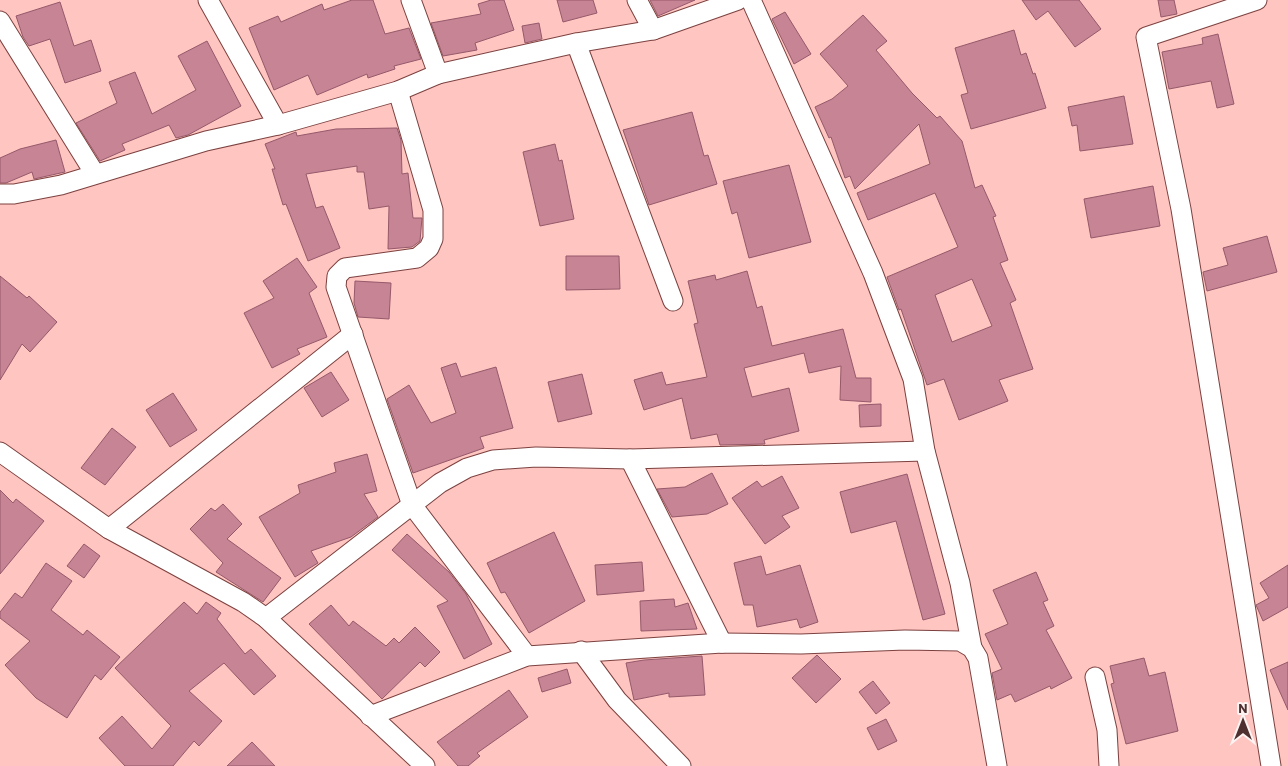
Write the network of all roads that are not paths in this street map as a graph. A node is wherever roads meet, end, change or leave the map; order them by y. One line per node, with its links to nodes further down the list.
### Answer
1 (208, 0): 12 (street)
2 (411, 0): 10 (street)
3 (637, 0): 8 (street)
4 (738, 0): 8 (street)
5 (751, 0): 17 (street)
6 (1258, 0): 33 (street)
7 (0, 21): 13 (street)
8 (653, 30): 9 (street)
9 (576, 43): 10 (street); 15 (street)
10 (438, 74): 11 (street)
11 (398, 91): 12 (street); 16 (street)
12 (278, 125): 13 (street)
13 (94, 174): 14 (street)
14 (0, 194)
15 (673, 301)
16 (353, 334): 20 (street); 21 (street)
17 (926, 450): 19 (street); 24 (street)
18 (0, 452): 21 (street)
19 (630, 459): 20 (street); 23 (street)
20 (412, 505): 22 (street); 26 (street)
21 (109, 529): 22 (street)
22 (266, 618): 28 (street)
23 (722, 643): 24 (street); 25 (street)
24 (972, 648): 31 (street)
25 (581, 651): 26 (street); 30 (street)
26 (527, 656): 28 (street)
27 (1095, 677): 32 (street)
28 (370, 716): 29 (street)
29 (425, 766)
30 (681, 766)
31 (997, 766)
32 (1109, 766)
33 (1271, 766)

